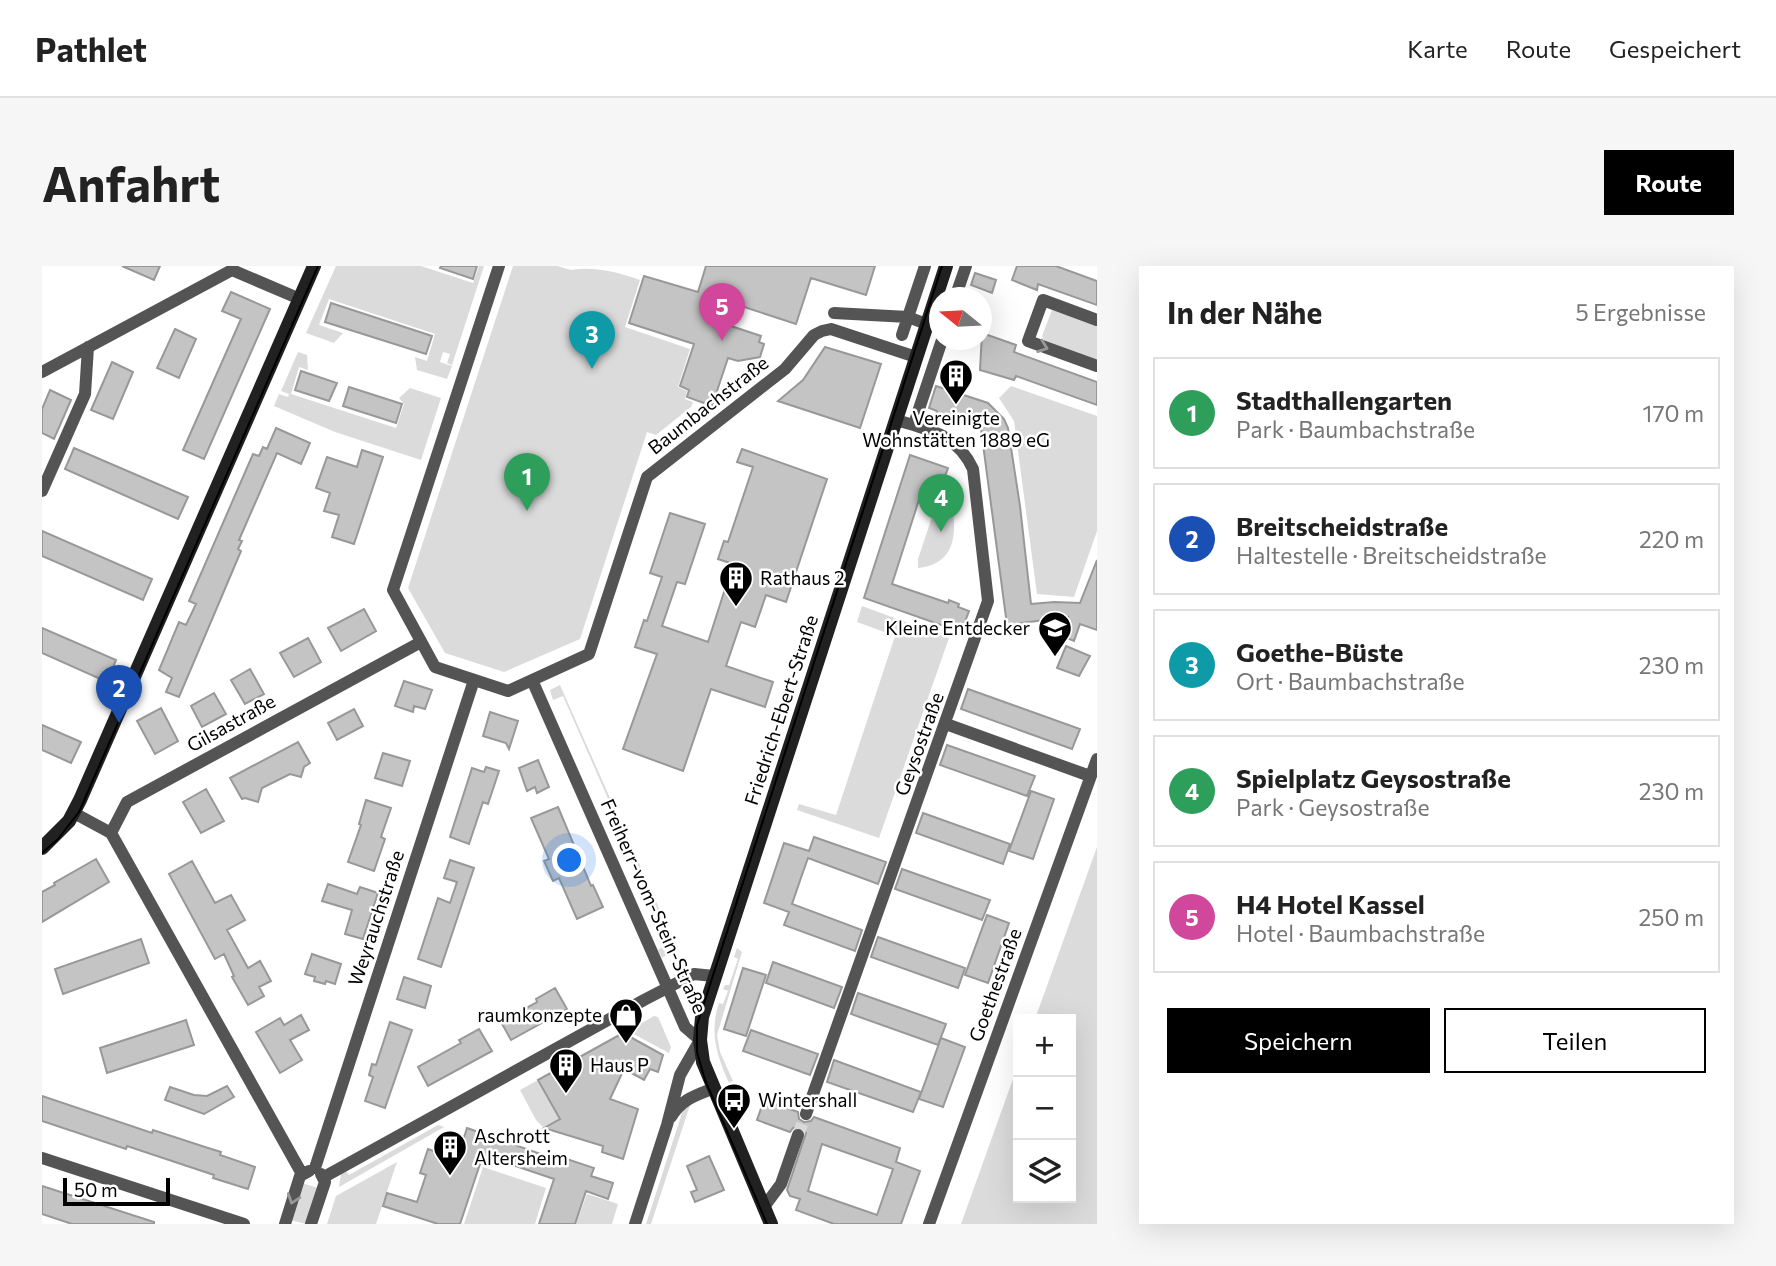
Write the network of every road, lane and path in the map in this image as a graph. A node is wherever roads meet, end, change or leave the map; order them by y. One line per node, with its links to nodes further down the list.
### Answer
1 (314, 266): 7 (street)
2 (499, 266): 21 (street, Baumbachstraße)
3 (925, 266): 9 (street)
4 (946, 266): 15 (street, Friedrich-Ebert-Straße)
5 (966, 266): 6 (street)
6 (960, 287)
7 (300, 299): 13 (street); 27 (street)
8 (834, 313): 9 (street)
9 (908, 317): 11 (street); 12 (street)
10 (1097, 320): 16 (street, one-way to 16)
11 (929, 324)
12 (902, 335)
13 (88, 347): 17 (street); 20 (street)
14 (934, 350): 15 (street)
15 (922, 366): 18 (street); 19 (street, Friedrich-Ebert-Straße); 23 (street, Baumbachstraße)
16 (1097, 366)
17 (42, 372)
18 (916, 418)
19 (896, 420): 24 (street, Geysostraße); 30 (street, Friedrich-Ebert-Straße)
20 (42, 491)
21 (421, 642): 22 (street, Baumbachstraße); 28 (street, Gilsastraße)
22 (474, 680): 23 (street, Baumbachstraße); 38 (street, Weyrauchstraße)
23 (532, 680): 31 (street, Freiherr-vom-Stein-Straße)
24 (946, 724): 26 (street); 34 (street, Geysostraße)
25 (1097, 759): 26 (street, Goethestraße)
26 (1090, 776): 46 (street, Goethestraße)
27 (74, 813): 28 (street); 29 (street)
28 (111, 832): 39 (street)
29 (42, 848)
30 (714, 976): 31 (street); 32 (street, Friedrich-Ebert-Straße)
31 (668, 987): 32 (street, Freiherr-vom-Stein-Straße); 38 (street)
32 (700, 1040): 33 (street, Freiherr-vom-Stein-Straße); 35 (street, Friedrich-Ebert-Straße)
33 (706, 1091): 35 (street, Friedrich-Ebert-Straße); 40 (street, Freiherr-vom-Stein-Straße)
34 (806, 1114)
35 (667, 1125): 44 (street, Friedrich-Ebert-Straße)
36 (798, 1135): 40 (street)
37 (42, 1158): 41 (street)
38 (320, 1173): 39 (street); 43 (street, Weyrauchstraße)
39 (302, 1174): 42 (street, one-way to 42)
40 (764, 1207): 45 (street, Freiherr-vom-Stein-Straße)
41 (244, 1224)
42 (285, 1224)
43 (311, 1224)
44 (635, 1224)
45 (771, 1224)
46 (929, 1224)

